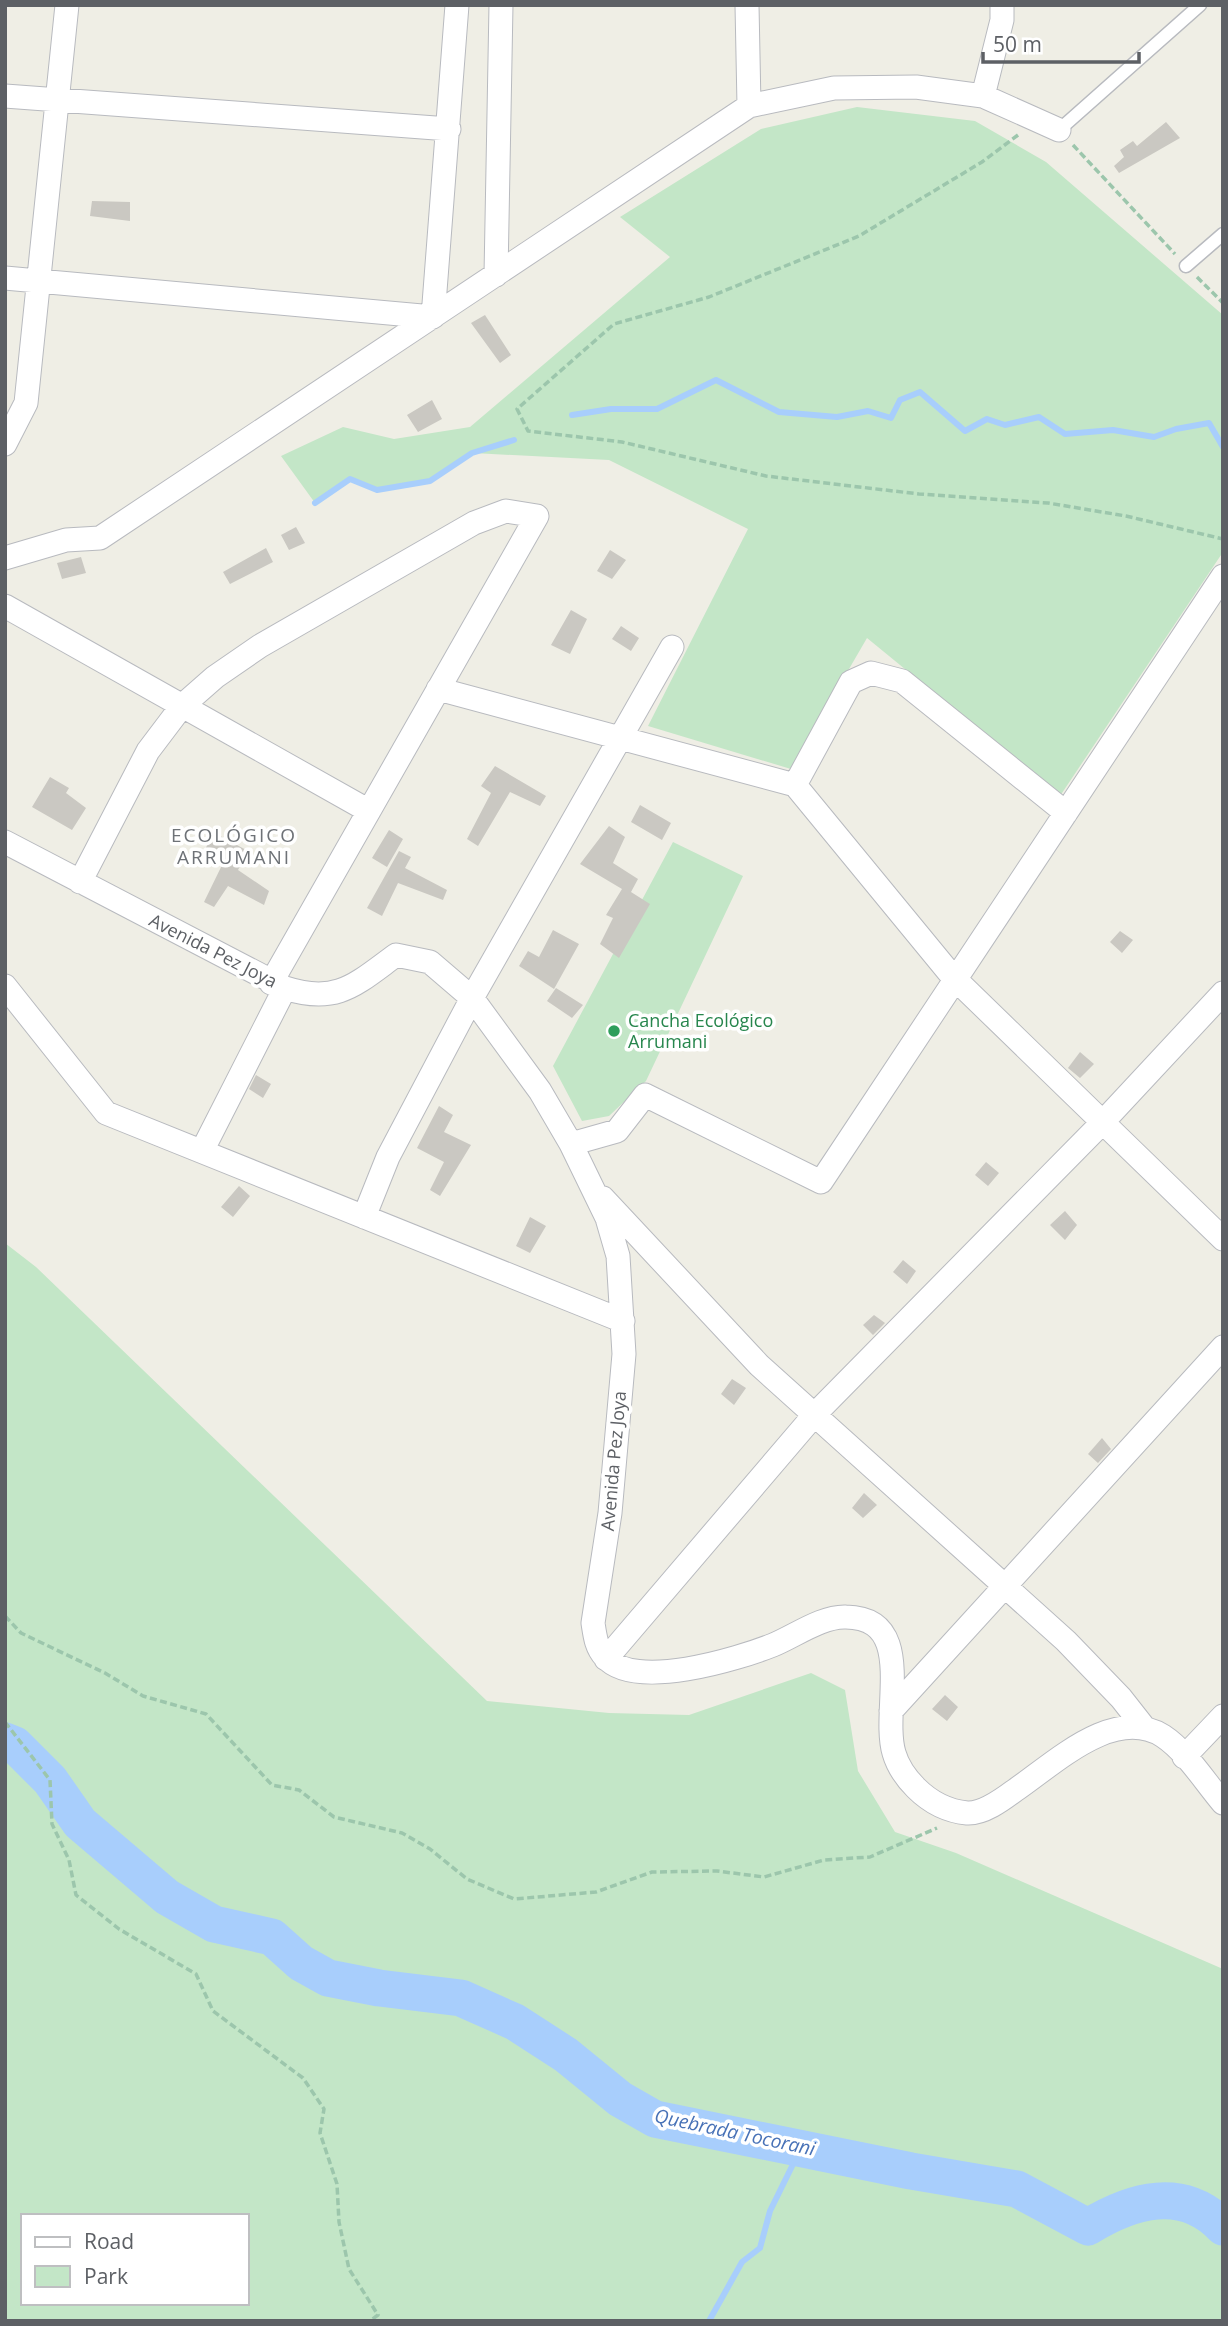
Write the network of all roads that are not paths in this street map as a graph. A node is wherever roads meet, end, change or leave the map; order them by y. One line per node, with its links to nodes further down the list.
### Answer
1 (67, 5): 9 (street)
2 (457, 5): 12 (street)
3 (501, 5): 15 (street)
4 (747, 5): 10 (street)
5 (1002, 5): 8 (street)
6 (1200, 5): 11 (lane)
7 (5, 96): 9 (street)
8 (983, 96): 10 (street); 11 (street)
9 (58, 101): 12 (street); 17 (street)
10 (749, 106): 15 (street)
11 (1048, 125)
12 (449, 129): 18 (street)
13 (1223, 234): 14 (lane)
14 (1186, 266)
15 (496, 275): 18 (street)
16 (5, 278): 17 (street)
17 (39, 282): 18 (street); 19 (street)
18 (433, 317): 20 (street)
19 (5, 444)
20 (5, 558)
21 (1223, 576): 29 (street)
22 (5, 606): 25 (street)
23 (672, 647): 26 (street)
24 (438, 689): 25 (street); 26 (street); 28 (street)
25 (182, 706): 28 (street); 31 (street)
26 (619, 739): 27 (street); 36 (street)
27 (795, 785): 29 (street); 32 (street)
28 (369, 811): 34 (street)
29 (1066, 813): 32 (street)
30 (5, 842): 31 (street, Avenida Pez Joya)
31 (80, 882): 34 (street, Avenida Pez Joya)
32 (956, 979): 37 (street); 38 (street)
33 (5, 986): 39 (street)
34 (278, 986): 36 (street, Avenida Pez Joya); 39 (street)
35 (1223, 993): 37 (street)
36 (472, 998): 38 (street, Avenida Pez Joya); 41 (street)
37 (1101, 1124): 42 (street); 45 (street)
38 (571, 1144): 40 (street, Avenida Pez Joya)
39 (202, 1152): 41 (street)
40 (593, 1186): 43 (street, Avenida Pez Joya); 45 (street)
41 (364, 1217): 43 (street)
42 (1223, 1239)
43 (623, 1321): 47 (street, Avenida Pez Joya)
44 (1223, 1347): 46 (street)
45 (816, 1413): 46 (street); 47 (street)
46 (1003, 1586): 48 (street); 50 (street)
47 (606, 1659): 48 (street)
48 (891, 1711): 50 (street)
49 (1223, 1716): 51 (street)
50 (1143, 1726): 51 (street)
51 (1184, 1757): 52 (street)
52 (1223, 1803)

